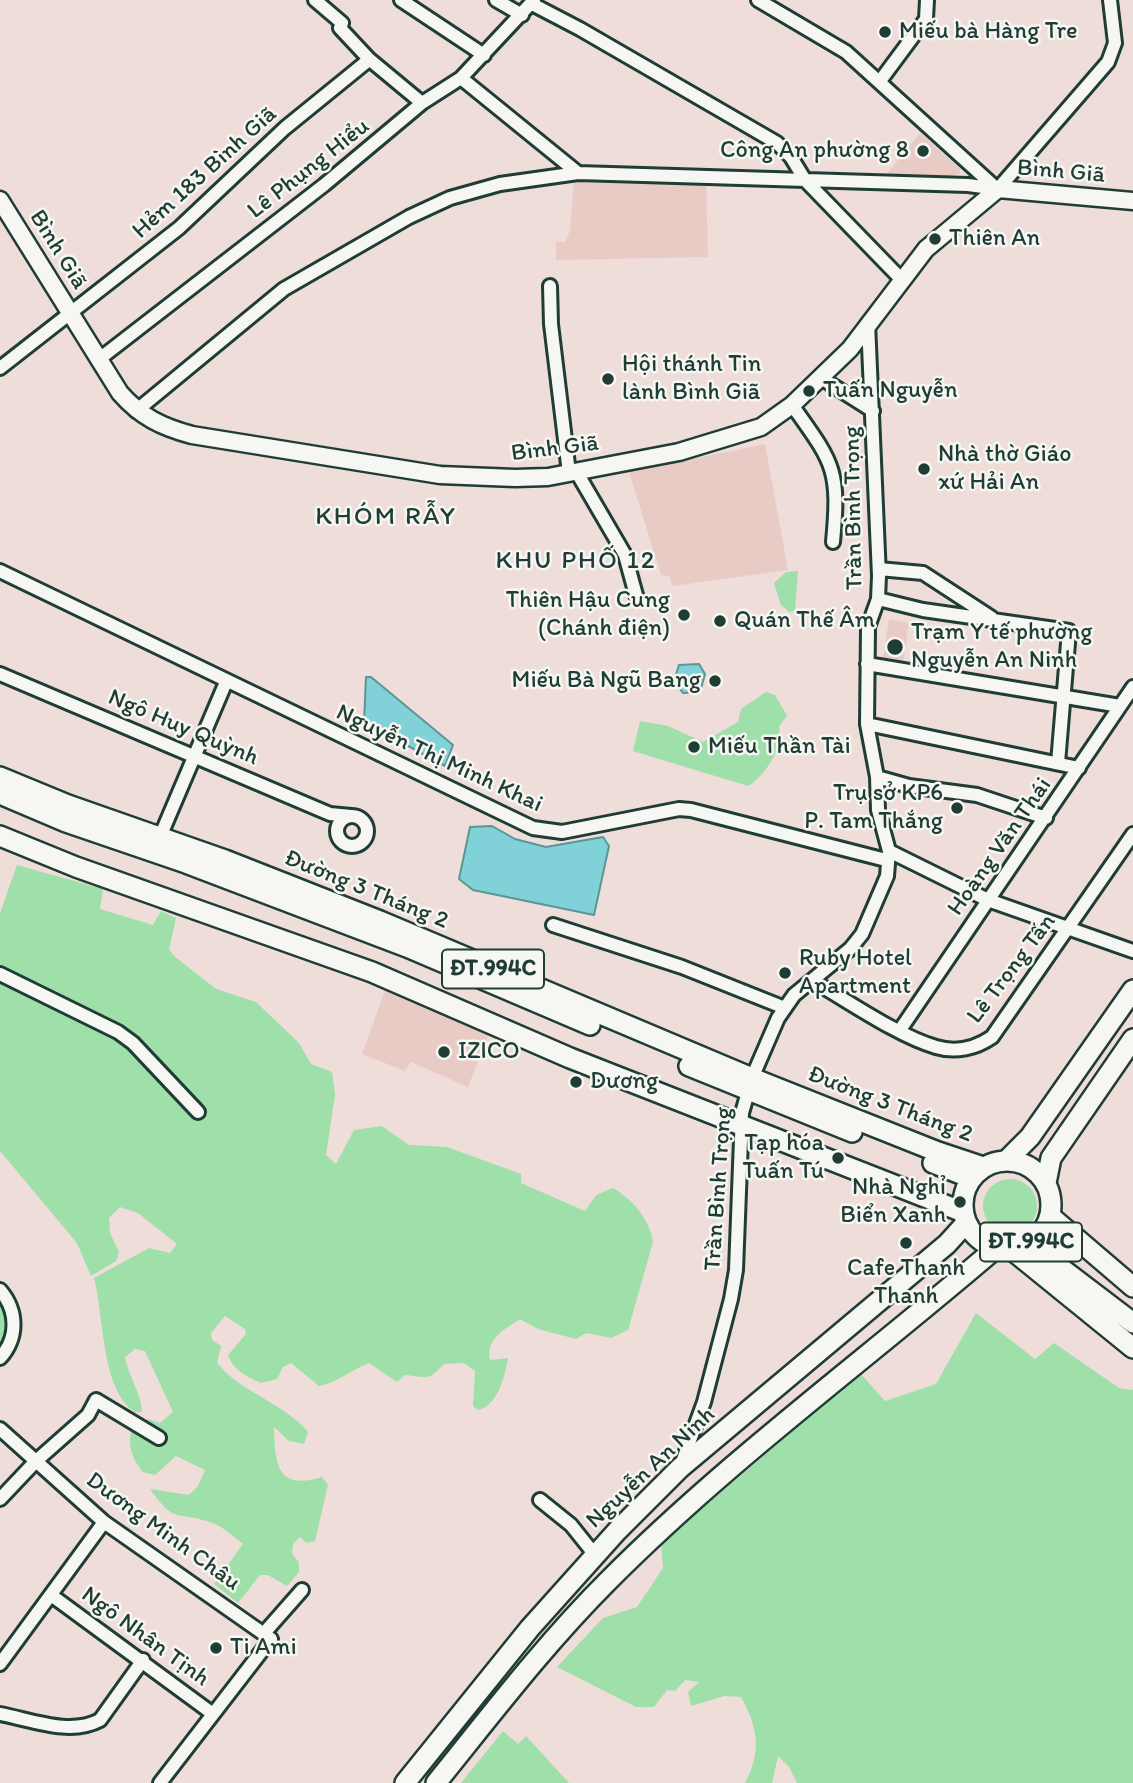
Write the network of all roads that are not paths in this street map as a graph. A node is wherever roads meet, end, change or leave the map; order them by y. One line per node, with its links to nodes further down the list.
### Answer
1 (315, 0): 13 (street)
2 (401, 0): 9 (street)
3 (496, 0): 8 (street)
4 (927, 0): 12 (street)
5 (1111, 0): 16 (street)
6 (533, 2): 8 (street, Lê Phụng Hiểu); 15 (street)
7 (766, 2): 12 (street)
8 (523, 15): 9 (street, Lê Phụng Hiểu)
9 (484, 55): 11 (street, Lê Phụng Hiểu)
10 (365, 63): 21 (street, Hẻm 183 Bình Giã)
11 (461, 78): 13 (street, Lê Phụng Hiểu); 14 (street)
12 (880, 81): 16 (street)
13 (422, 103): 23 (street, Lê Phụng Hiểu)
14 (578, 173): 15 (street); 27 (street)
15 (806, 180): 16 (street); 19 (street)
16 (998, 189): 18 (street, Bình Giã); 19 (street, Bình Giã)
17 (0, 200): 21 (street, Bình Giã)
18 (1133, 201)
19 (901, 279): 22 (street, Bình Giã)
20 (550, 286): 29 (street)
21 (72, 314): 23 (street, Bình Giã); 24 (street, Hẻm 183 Bình Giã)
22 (868, 323): 25 (street, Bình Giã); 28 (street, Trần Bình Trọng)
23 (98, 360): 27 (street, Bình Giã)
24 (0, 368)
25 (821, 378): 26 (street, Bình Giã); 28 (street, Trần Bình Trọng)
26 (792, 405): 29 (street, Bình Giã); 30 (street)
27 (136, 411): 29 (street, Bình Giã)
28 (873, 411): 31 (street, Trần Bình Trọng)
29 (573, 472): 33 (street)
30 (833, 542)
31 (879, 569): 34 (street, Trần Bình Trọng); 35 (street)
32 (0, 571): 38 (street, Nguyễn Thị Minh Khai)
33 (636, 595)
34 (878, 599): 35 (street); 36 (street, Trần Bình Trọng)
35 (995, 620): 40 (street)
36 (867, 664): 40 (street); 42 (street, Trần Bình Trọng)
37 (0, 674): 43 (street, Ngô Huy Quỳnh)
38 (226, 682): 43 (street); 54 (street, Nguyễn Thị Minh Khai)
39 (1133, 687): 41 (street, Hoàng Văn Thái)
40 (1062, 695): 41 (street); 44 (street)
41 (1120, 706): 45 (street, Hoàng Văn Thái)
42 (867, 724): 44 (street); 46 (street, Trần Bình Trọng)
43 (197, 756): 48 (street, Ngô Huy Quỳnh); 53 (street)
44 (1058, 763): 45 (street)
45 (1079, 768): 49 (street, Hoàng Văn Thái)
46 (877, 777): 49 (street); 54 (street, Trần Bình Trọng)
47 (6, 788): 53 (main road, Đường 3 Tháng 2 / ĐT.994C); 56 (main road, Đường 3 Tháng 2 / ĐT.994C)
48 (351, 816)
49 (1046, 818): 55 (street, Hoàng Văn Thái)
50 (0, 824): 60 (main road, ĐT.994C)
51 (1133, 834): 58 (street, Lê Trọng Tấn)
52 (0, 836): 60 (main road, ĐT.994C)
53 (160, 837): 56 (main road, Đường 3 Tháng 2 / ĐT.994C)
54 (888, 855): 55 (street, Nguyễn Thị Minh Khai); 62 (street, Trần Bình Trọng)
55 (988, 900): 58 (street, Nguyễn Thị Minh Khai); 65 (street, Hoàng Văn Thái)
56 (352, 919): 67 (main road, Đường 3 Tháng 2 / ĐT.994C)
57 (553, 925): 64 (street)
58 (1069, 929): 59 (street, Nguyễn Thị Minh Khai); 65 (street, Lê Trọng Tấn)
59 (1133, 951)
60 (334, 953): 69 (main road, ĐT.994C)
61 (0, 974): 68 (street)
62 (813, 981): 64 (street, Trần Bình Trọng); 65 (street, Lê Trọng Tấn)
63 (1133, 990): 70 (main road)
64 (785, 1008): 67 (street, Trần Bình Trọng)
65 (900, 1030)
66 (1133, 1039): 72 (main road)
67 (750, 1085): 69 (street, Trần Bình Trọng); 71 (main road, Đường 3 Tháng 2 / ĐT.994C)
68 (198, 1112)
69 (741, 1118): 73 (main road, ĐT.994C); 84 (street, Trần Bình Trọng)
70 (1007, 1160): 71 (main road); 72 (main road, ĐT.994C)
71 (977, 1173): 73 (main road, ĐT.994C)
72 (1049, 1200): 74 (main road, ĐT.994C); 75 (main road, ĐT.994C); 76 (main road, ĐT.994C)
73 (964, 1212): 74 (main road, ĐT.994C); 84 (main road, Nguyễn An Ninh)
74 (1011, 1247): 78 (main road, ĐT.994C); 79 (main road, ĐT.994C); 86 (main road)
75 (1133, 1270)
76 (1133, 1287)
77 (0, 1290): 80 (street)
78 (1133, 1323)
79 (1133, 1348)
80 (0, 1358)
81 (0, 1429): 83 (street, Dương Minh Châu)
82 (159, 1438): 83 (street)
83 (36, 1461): 85 (street); 90 (street, Dương Minh Châu)
84 (680, 1468): 86 (main road); 88 (main road, Nguyễn An Ninh)
85 (0, 1499)
86 (697, 1499): 89 (main road)
87 (540, 1500): 91 (street)
88 (650, 1500): 89 (main road); 91 (main road, Nguyễn An Ninh)
89 (672, 1520): 98 (main road)
90 (104, 1521): 93 (street); 94 (street, Dương Minh Châu)
91 (595, 1555): 96 (main road, Nguyễn An Ninh)
92 (302, 1590): 94 (street)
93 (51, 1595): 95 (street, Ngô Nhân Tịnh); 97 (street)
94 (268, 1635): 100 (street)
95 (143, 1660): 99 (street); 100 (street, Ngô Nhân Tịnh)
96 (502, 1662): 98 (main road); 102 (main road, Nguyễn An Ninh)
97 (0, 1664)
98 (522, 1677): 103 (main road)
99 (0, 1714)
100 (213, 1714): 101 (street)
101 (160, 1783)
102 (405, 1783)
103 (436, 1783)

